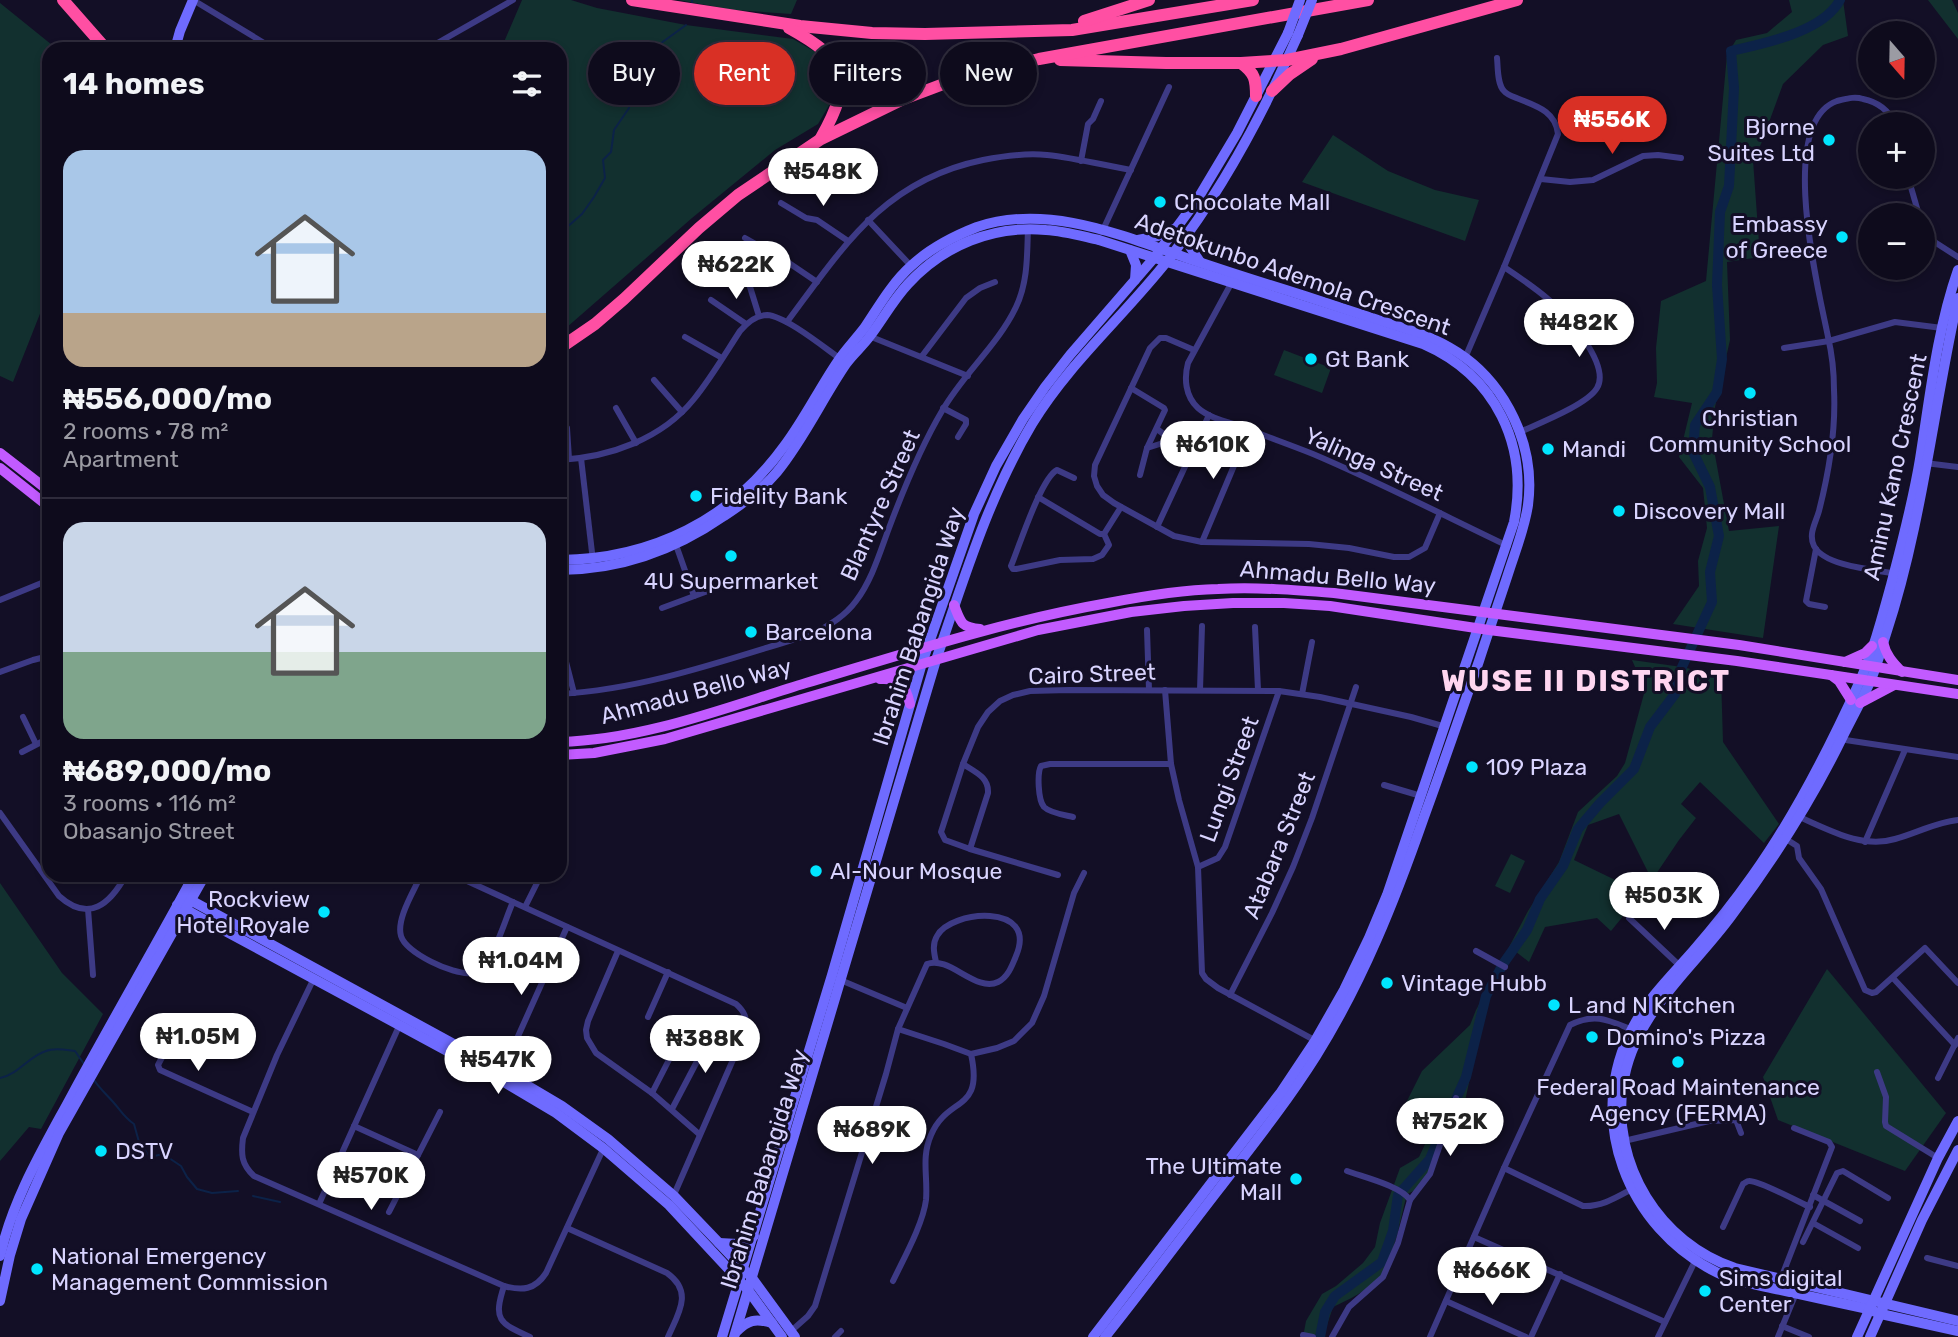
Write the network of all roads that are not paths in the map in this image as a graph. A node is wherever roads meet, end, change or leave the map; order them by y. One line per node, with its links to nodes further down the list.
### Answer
1 (63, 0): 14 (highway)
2 (193, 0): 15 (main road); 16 (street)
3 (513, 0): 17 (street)
4 (632, 0): 11 (highway)
5 (1149, 0): 12 (highway)
6 (1253, 0): 12 (highway)
7 (1300, 0): 13 (main road, Ibrahim Babangida Way, bridge)
8 (1312, 0): 13 (main road, Ibrahim Babangida Way, bridge)
9 (1368, 0): 20 (highway)
10 (1517, 0): 18 (highway)
11 (782, 24): 12 (highway); 28 (highway)
12 (1046, 31)
13 (1293, 34): 21 (main road, Ibrahim Babangida Way)
14 (100, 42)
15 (177, 42)
16 (262, 42)
17 (440, 42)
18 (1328, 51): 21 (highway); 24 (highway)
19 (1497, 58): 32 (street)
20 (1039, 59): 22 (highway); 28 (highway)
21 (1281, 61): 22 (highway); 24 (main road, Ibrahim Babangida Way); 25 (main road, Ibrahim Babangida Way)
22 (1241, 64): 25 (highway)
23 (1169, 87): 31 (street)
24 (1272, 92): 38 (main road, Ibrahim Babangida Way)
25 (1255, 96): 36 (main road, Ibrahim Babangida Way)
26 (1101, 101): 30 (street)
27 (1885, 112): 69 (street)
28 (821, 139): 70 (highway)
29 (1681, 158): 32 (street)
30 (1081, 161): 31 (street); 34 (street)
31 (1131, 170): 37 (street)
32 (1541, 179): 51 (street)
33 (781, 203): 41 (street)
34 (868, 220): 41 (street); 53 (street)
35 (1028, 223): 37 (main road, Adetokunbo Ademola Crescent); 40 (main road, Adetokunbo Ademola Crescent); 53 (main road, Adetokunbo Ademola Crescent); 77 (street, Blantyre Street)
36 (1177, 228): 42 (main road); 44 (main road, Ibrahim Babangida Way)
37 (1103, 230): 40 (street); 42 (main road, Adetokunbo Ademola Crescent)
38 (1188, 232): 46 (main road, Ibrahim Babangida Way); 50 (main road)
39 (745, 237): 59 (street)
40 (1098, 240): 45 (main road, Adetokunbo Ademola Crescent)
41 (848, 241): 59 (street)
42 (1136, 241): 44 (main road, Adetokunbo Ademola Crescent)
43 (1935, 242): 47 (street)
44 (1162, 249): 46 (main road, Adetokunbo Ademola Crescent); 48 (main road, Ibrahim Babangida Way)
45 (1130, 250): 48 (main road, Adetokunbo Ademola Crescent); 58 (main road)
46 (1173, 253): 49 (main road, Ibrahim Babangida Way); 50 (main road, Adetokunbo Ademola Crescent)
47 (1958, 257)
48 (1154, 258): 49 (main road, Adetokunbo Ademola Crescent); 58 (main road, Ibrahim Babangida Way)
49 (1166, 262): 52 (main road, Adetokunbo Ademola Crescent); 56 (main road, Ibrahim Babangida Way)
50 (1200, 263): 57 (main road, Adetokunbo Ademola Crescent)
51 (1504, 267): 76 (street); 87 (street)
52 (1187, 268): 56 (main road); 57 (main road, Adetokunbo Ademola Crescent)
53 (915, 270): 67 (main road, Adetokunbo Ademola Crescent)
54 (1958, 270): 66 (main road, Aminu Kano Crescent)
55 (746, 274): 63 (street)
56 (1154, 276): 120 (main road, Ibrahim Babangida Way)
57 (1234, 279): 72 (street, Yalinga Street); 76 (main road, Adetokunbo Ademola Crescent)
58 (1135, 281): 132 (main road, Ibrahim Babangida Way)
59 (817, 282): 64 (street)
60 (995, 282): 73 (street)
61 (1958, 298): 96 (main road, Aminu Kano Crescent)
62 (711, 300): 65 (street)
63 (759, 316): 64 (street); 65 (street)
64 (787, 323): 75 (street)
65 (746, 324): 74 (street)
66 (1942, 328): 69 (street); 96 (main road, Aminu Kano Crescent)
67 (865, 334): 73 (street); 75 (main road, Adetokunbo Ademola Crescent)
68 (685, 337): 74 (street)
69 (1829, 341): 71 (street); 111 (street)
70 (567, 343)
71 (1784, 348)
72 (1194, 350): 79 (street); 83 (street, Yalinga Street)
73 (922, 356): 77 (street)
74 (722, 358): 82 (street)
75 (843, 361): 109 (main road, Adetokunbo Ademola Crescent); 113 (main road, Adetokunbo Ademola Crescent)
76 (1464, 361): 87 (main road, Adetokunbo Ademola Crescent)
77 (968, 376): 81 (street, Blantyre Street)
78 (654, 380): 82 (street)
79 (1131, 388): 85 (street); 104 (street)
80 (616, 408): 90 (street)
81 (943, 408): 88 (street); 153 (street, Blantyre Street)
82 (682, 412): 90 (street)
83 (1209, 415): 86 (street, Yalinga Street); 92 (street)
84 (567, 428): 95 (street)
85 (1157, 429): 89 (street); 91 (street)
86 (1249, 430): 105 (street, Yalinga Street); 108 (street)
87 (1515, 435): 110 (main road, Adetokunbo Ademola Crescent)
88 (958, 437)
89 (1174, 442): 91 (street); 92 (street)
90 (636, 443): 94 (street)
91 (1147, 448): 99 (street)
92 (1193, 450): 106 (street)
93 (0, 453): 101 (main road)
94 (581, 458): 95 (street); 113 (street)
95 (569, 459)
96 (1924, 463): 97 (street); 115 (main road, Aminu Kano Crescent)
97 (1958, 467)
98 (0, 468): 103 (main road)
99 (1140, 475)
100 (1074, 478): 102 (street)
101 (42, 486)
102 (1038, 496): 107 (street); 107 (street)
103 (42, 501)
104 (1121, 507): 106 (street); 107 (street)
105 (1440, 513): 108 (street); 110 (street, Yalinga Street)
106 (1157, 527): 108 (street)
107 (1104, 534)
108 (1202, 542)
109 (676, 545): 113 (main road, Adetokunbo Ademola Crescent); 118 (street)
110 (1511, 547): 123 (main road, Adetokunbo Ademola Crescent)
111 (1816, 549): 115 (street); 121 (street)
112 (567, 562): 113 (main road, Adetokunbo Ademola Crescent)
113 (593, 564): 114 (main road, Adetokunbo Ademola Crescent)
114 (567, 569)
115 (1899, 574): 131 (main road, Aminu Kano Crescent)
116 (42, 583): 119 (street)
117 (724, 585): 118 (street)
118 (694, 596): 122 (street)
119 (0, 600)
120 (954, 606): 126 (main road); 129 (main road, Ibrahim Babangida Way)
121 (1825, 607)
122 (662, 608)
123 (1489, 613): 126 (main road, Ahmadu Bello Way); 127 (main road, Adetokunbo Ademola Crescent); 135 (main road, Ahmadu Bello Way)
124 (1202, 626): 149 (street)
125 (1255, 627): 150 (street)
126 (990, 629): 129 (main road, Ahmadu Bello Way)
127 (1484, 629): 134 (main road, Ahmadu Bello Way); 141 (main road, Ahmadu Bello Way); 160 (main road, Adetokunbo Ademola Crescent); 161 (main road, Adetokunbo Ademola Crescent)
128 (1147, 630): 147 (street)
129 (942, 642): 132 (main road, Ahmadu Bello Way); 134 (main road, Ibrahim Babangida Way)
130 (1312, 642): 154 (street)
131 (1878, 644): 135 (main road); 138 (main road, Aminu Kano Crescent); 140 (main road)
132 (930, 646): 136 (main road, Ibrahim Babangida Way); 164 (main road, Ahmadu Bello Way)
133 (42, 658): 139 (street)
134 (936, 660): 136 (main road, Ahmadu Bello Way); 207 (main road, Ibrahim Babangida Way)
135 (1843, 662): 138 (main road, Ahmadu Bello Way)
136 (922, 663): 142 (main road, Ahmadu Bello Way); 157 (main road, Ibrahim Babangida Way)
137 (567, 666): 153 (street)
138 (1870, 667): 140 (main road, Ahmadu Bello Way); 143 (main road, Aminu Kano Crescent)
139 (0, 672)
140 (1902, 672): 144 (main road, Ahmadu Bello Way)
141 (1831, 675): 143 (main road, Ahmadu Bello Way); 156 (main road)
142 (867, 680): 157 (main road); 168 (main road, Ahmadu Bello Way)
143 (1866, 680): 145 (main road, Ahmadu Bello Way); 156 (main road, Aminu Kano Crescent)
144 (1958, 680)
145 (1895, 684): 155 (main road, Ahmadu Bello Way); 156 (main road)
146 (1356, 687): 158 (street, Atabara Street)
147 (1149, 690): 148 (street, Cairo Street); 170 (street, Cairo Street)
148 (1165, 690): 149 (street, Cairo Street); 171 (street)
149 (1200, 690): 150 (street, Cairo Street)
150 (1258, 690): 151 (street, Cairo Street)
151 (1279, 691): 154 (street, Cairo Street); 181 (street, Lungi Street)
152 (567, 694): 153 (street, Blantyre Street)
153 (574, 694)
154 (1302, 694): 158 (street, Cairo Street)
155 (1958, 694)
156 (1855, 701): 162 (main road, Aminu Kano Crescent)
157 (910, 704): 207 (main road, Ibrahim Babangida Way)
158 (1351, 704): 160 (street, Cairo Street); 210 (street, Atabara Street)
159 (23, 717): 165 (street)
160 (1444, 726): 161 (street, Cairo Street); 173 (main road, Adetokunbo Ademola Crescent)
161 (1455, 730): 220 (main road, Adetokunbo Ademola Crescent)
162 (1838, 738): 166 (street); 175 (main road, Aminu Kano Crescent)
163 (42, 741): 165 (street)
164 (567, 741)
165 (36, 744): 167 (street)
166 (1905, 750): 169 (street); 179 (street)
167 (22, 752)
168 (567, 754)
169 (1958, 757)
170 (963, 764): 180 (street); 180 (street, Cairo Street)
171 (1171, 764): 176 (street); 181 (street)
172 (1384, 785): 173 (street)
173 (1421, 796): 220 (main road, Adetokunbo Ademola Crescent)
174 (0, 813): 182 (street)
175 (1796, 816): 178 (main road, Aminu Kano Crescent); 179 (street); 202 (main road, Aminu Kano Crescent)
176 (1073, 817)
177 (1958, 820): 179 (street)
178 (1786, 839): 208 (street); 218 (main road, Aminu Kano Crescent)
179 (1865, 842)
180 (970, 849): 184 (street, Cairo Street)
181 (1199, 867): 210 (street)
182 (42, 872)
183 (1084, 873): 222 (street)
184 (1058, 875)
185 (49, 882): 196 (street)
186 (122, 882): 196 (street)
187 (192, 882): 194 (main road)
188 (200, 882): 194 (main road)
189 (418, 882): 193 (street)
190 (470, 882): 192 (street)
191 (538, 882): 195 (street)
192 (475, 884): 193 (street)
193 (513, 902): 195 (street)
194 (184, 903): 205 (main road); 215 (main road)
195 (525, 907): 198 (street)
196 (88, 909): 206 (street)
197 (1629, 918): 202 (street)
198 (567, 927): 199 (street); 224 (street)
199 (618, 951): 204 (street); 226 (street)
200 (1476, 951): 203 (street)
201 (936, 962): 201 (street); 211 (street)
202 (1680, 965): 218 (main road, Aminu Kano Crescent)
203 (1505, 967)
204 (668, 972): 212 (street); 235 (street)
205 (316, 974): 214 (main road); 229 (street)
206 (93, 975)
207 (837, 978): 211 (street); 256 (main road, Ibrahim Babangida Way); 267 (main road, Ibrahim Babangida Way)
208 (1893, 978): 209 (street); 219 (street)
209 (1958, 983)
210 (1230, 995): 220 (street)
211 (907, 1008): 217 (street)
212 (648, 1017)
213 (181, 1021): 229 (street)
214 (402, 1021): 224 (main road); 232 (street)
215 (114, 1027): 261 (main road); 276 (main road)
216 (714, 1029): 228 (street)
217 (898, 1029): 222 (street); 289 (street)
218 (1636, 1031): 236 (main road, Aminu Kano Crescent); 241 (street); 243 (main road, Aminu Kano Crescent)
219 (1956, 1041): 225 (street)
220 (1319, 1043): 294 (main road, Adetokunbo Ademola Crescent); 295 (main road, Adetokunbo Ademola Crescent)
221 (674, 1050): 226 (street)
222 (971, 1054): 270 (street)
223 (1877, 1072): 240 (street)
224 (501, 1075): 237 (main road)
225 (1938, 1078)
226 (652, 1093): 228 (street)
227 (1456, 1098): 245 (street)
228 (672, 1109): 235 (street)
229 (253, 1112): 249 (street)
230 (439, 1112): 239 (street)
231 (1958, 1121): 240 (main road)
232 (354, 1126): 239 (street); 249 (street)
233 (1794, 1128): 244 (street)
234 (1741, 1133): 236 (street)
235 (699, 1134): 247 (street)
236 (1624, 1141): 243 (main road, Aminu Kano Crescent)
237 (606, 1143): 247 (main road); 255 (street)
238 (1958, 1150): 279 (main road)
239 (418, 1155): 251 (street)
240 (1938, 1158): 275 (main road)
241 (1504, 1168): 243 (street); 257 (street)
242 (1347, 1171): 245 (street)
243 (1635, 1188): 262 (main road, Aminu Kano Crescent)
244 (1813, 1195): 248 (street); 250 (street)
245 (1409, 1197): 297 (street)
246 (1888, 1198): 248 (street)
247 (671, 1201): 259 (main road); 269 (main road)
248 (1824, 1201): 252 (street); 253 (street)
249 (319, 1204): 271 (street)
250 (1810, 1207): 254 (street); 268 (street)
251 (389, 1212)
252 (1860, 1221)
253 (1813, 1223): 258 (street); 260 (street)
254 (1723, 1227)
255 (566, 1228): 271 (street); 291 (street)
256 (754, 1236): 259 (main road); 265 (main road, Ibrahim Babangida Way)
257 (1474, 1237): 266 (street); 277 (street)
258 (1803, 1242)
259 (719, 1243): 265 (main road)
260 (1857, 1248)
261 (0, 1256)
262 (1698, 1257): 268 (main road, Aminu Kano Crescent); 272 (main road, Aminu Kano Crescent); 281 (street)
263 (1927, 1258): 264 (street)
264 (1958, 1266)
265 (743, 1269): 267 (main road); 269 (main road, Ibrahim Babangida Way)
266 (1560, 1274): 281 (street); 299 (street)
267 (752, 1278): 273 (main road, Ibrahim Babangida Way); 289 (main road)
268 (1781, 1278): 272 (street); 275 (main road, Aminu Kano Crescent)
269 (739, 1280): 273 (main road); 292 (main road, Ibrahim Babangida Way)
270 (893, 1281)
271 (503, 1286): 290 (street)
272 (1778, 1289): 274 (main road, Aminu Kano Crescent)
273 (748, 1290): 282 (main road); 287 (main road, Ibrahim Babangida Way)
274 (1796, 1293): 278 (main road, Aminu Kano Crescent); 284 (street)
275 (1870, 1300): 278 (main road, Aminu Kano Crescent); 279 (main road, Aminu Kano Crescent); 283 (main road)
276 (0, 1301)
277 (1446, 1301): 298 (street); 299 (street)
278 (1846, 1304): 283 (main road)
279 (1883, 1309): 280 (main road, Aminu Kano Crescent); 286 (main road, Aminu Kano Crescent); 304 (main road)
280 (1958, 1321)
281 (1665, 1322): 300 (street)
282 (772, 1323): 287 (main road); 289 (main road)
283 (1861, 1325): 303 (main road)
284 (1782, 1326): 301 (street); 302 (street)
285 (841, 1331): 293 (street)
286 (1958, 1331)
287 (735, 1335)
288 (1303, 1335): 296 (street)
289 (788, 1336)
290 (530, 1337)
291 (668, 1337)
292 (722, 1337)
293 (835, 1337)
294 (1093, 1337)
295 (1105, 1337)
296 (1313, 1337)
297 (1332, 1337)
298 (1430, 1337)
299 (1529, 1337)
300 (1658, 1337)
301 (1778, 1337)
302 (1809, 1337)
303 (1857, 1337)
304 (1870, 1337)

